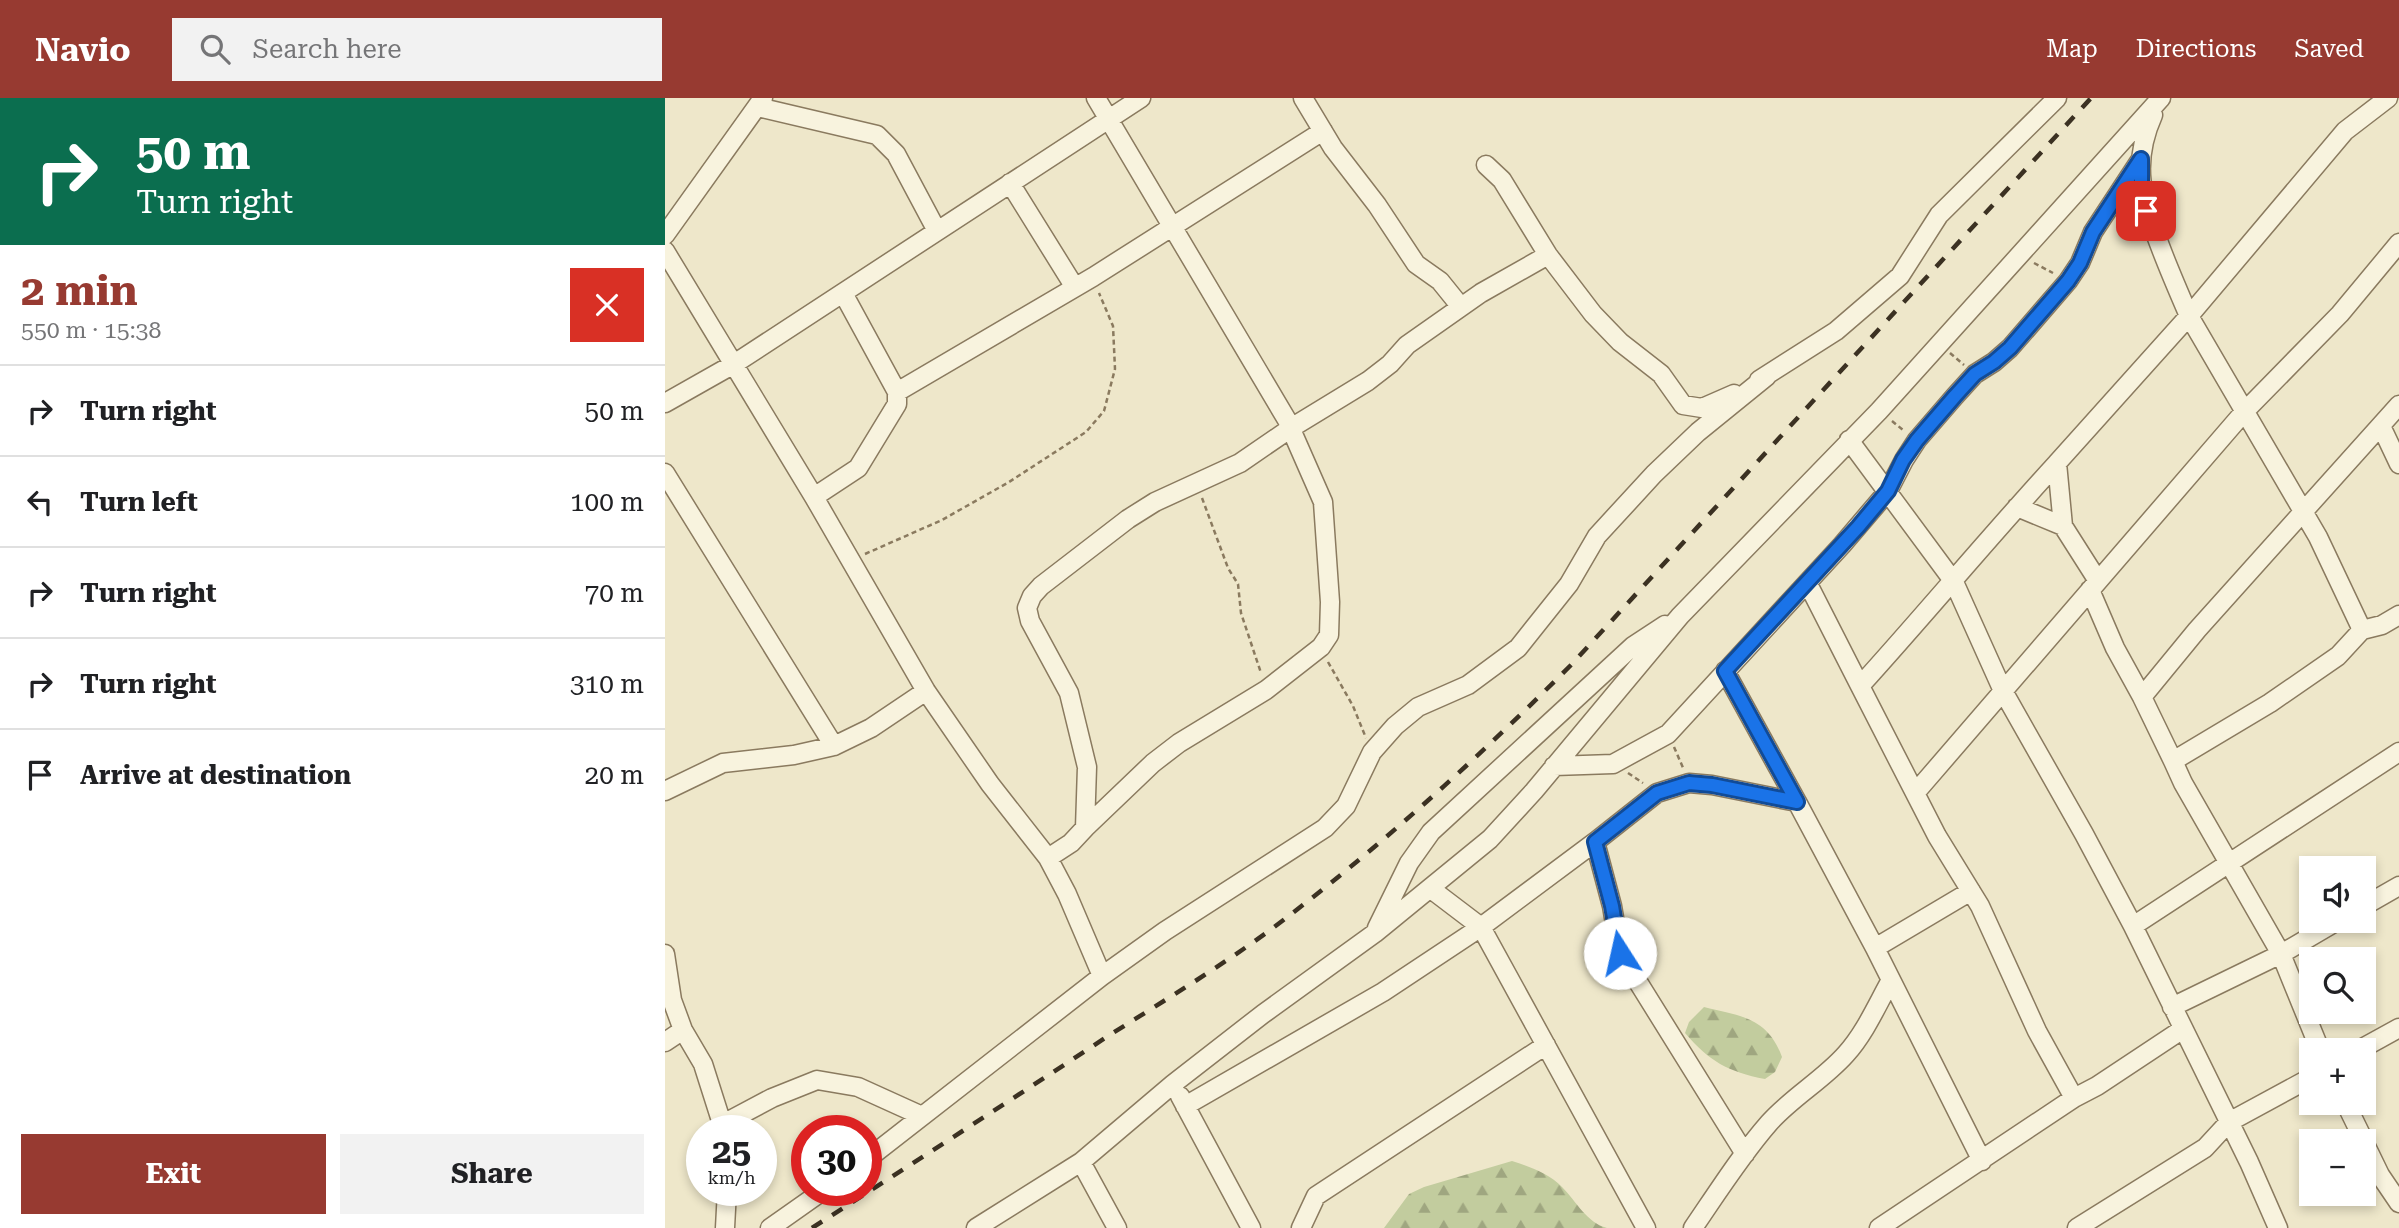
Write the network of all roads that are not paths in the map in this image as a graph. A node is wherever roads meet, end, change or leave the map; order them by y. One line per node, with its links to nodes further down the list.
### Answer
1 (1096, 98): 8 (street)
2 (1141, 98): 8 (street)
3 (1303, 98): 9 (street)
4 (2057, 98): 24 (street)
5 (2388, 98): 22 (street)
6 (2161, 99): 10 (street); 31 (street)
7 (760, 103): 14 (street); 15 (street)
8 (1108, 120): 12 (street); 13 (street)
9 (1323, 131): 13 (street); 21 (street)
10 (2141, 159): 22 (street); 35 (street)
11 (1486, 165): 18 (street)
12 (1010, 184): 14 (street); 19 (street)
13 (1173, 228): 19 (street); 30 (street)
14 (937, 231): 20 (street)
15 (665, 235)
16 (2399, 243): 28 (street)
17 (665, 251): 23 (street)
18 (1548, 256): 21 (street); 24 (street)
19 (1074, 286): 25 (street)
20 (843, 293): 23 (street); 25 (street)
21 (1461, 307): 30 (street)
22 (2189, 316): 28 (street); 32 (street)
23 (734, 364): 26 (street); 36 (street)
24 (1767, 376): 73 (street)
25 (897, 391): 36 (street)
26 (665, 402)
27 (2399, 405): 29 (street)
28 (2244, 412): 38 (street); 42 (street)
29 (2381, 426): 33 (street); 38 (street)
30 (1291, 428): 58 (street); 58 (street)
31 (1849, 440): 35 (street); 44 (street)
32 (2057, 463): 37 (street); 39 (street)
33 (2399, 464)
34 (665, 473): 51 (street)
35 (1888, 491): 40 (street); 41 (street)
36 (814, 497): 48 (street)
37 (2017, 507): 39 (street); 40 (street)
38 (2303, 513): 45 (street); 50 (street)
39 (2063, 526): 42 (street)
40 (1954, 582): 47 (street); 49 (street)
41 (1808, 584): 46 (street); 47 (street)
42 (2094, 585): 49 (street); 50 (street)
43 (2399, 615): 45 (street)
44 (1680, 616): 54 (street); 68 (street)
45 (2362, 630): 53 (street)
46 (1725, 671): 54 (street); 57 (street)
47 (1860, 686): 56 (street)
48 (926, 691): 51 (street); 60 (street)
49 (2003, 691): 56 (street); 66 (street)
50 (2142, 697): 53 (street)
51 (834, 746): 55 (street)
52 (2399, 752): 61 (street)
53 (2173, 761): 61 (street)
54 (1554, 766): 63 (street)
55 (665, 791)
56 (1916, 792): 64 (street)
57 (1797, 802): 59 (street); 70 (street)
58 (1085, 828): 60 (street)
59 (1595, 842): 67 (street); 92 (street)
60 (1048, 858): 73 (street)
61 (2229, 864): 66 (street); 72 (street)
62 (2399, 886): 65 (street)
63 (1431, 889): 67 (street); 68 (street)
64 (1971, 891): 70 (street); 85 (street)
65 (2376, 899)
66 (2133, 926): 75 (street)
67 (1481, 927): 82 (street); 86 (street)
68 (1375, 933): 83 (street)
69 (2317, 933): 72 (street)
70 (1875, 948): 74 (street)
71 (665, 954): 78 (street)
72 (2281, 954): 75 (street); 79 (street)
73 (1102, 976): 89 (street)
74 (1891, 980): 92 (street); 93 (street)
75 (2172, 1007): 77 (street)
76 (2399, 1028): 80 (street)
77 (2183, 1029): 85 (street); 90 (street)
78 (683, 1030): 81 (street); 87 (street)
79 (2315, 1038)
80 (2376, 1041)
81 (665, 1042)
82 (1546, 1045): 104 (street); 105 (street)
83 (1173, 1084): 86 (street); 94 (street)
84 (2299, 1084): 90 (street)
85 (2074, 1098): 93 (street)
86 (1185, 1106): 103 (street)
87 (719, 1115)
88 (743, 1115): 89 (street)
89 (922, 1116): 91 (street)
90 (2229, 1122): 108 (street); 109 (street)
91 (882, 1147)
92 (1745, 1154): 106 (street)
93 (1982, 1161): 107 (street)
94 (1081, 1162): 101 (street); 102 (street)
95 (2376, 1167): 96 (street)
96 (2399, 1203)
97 (726, 1206): 99 (street)
98 (801, 1206): 100 (street)
99 (725, 1228)
100 (770, 1228)
101 (976, 1228)
102 (1117, 1228)
103 (1251, 1228)
104 (1301, 1228)
105 (1646, 1228)
106 (1693, 1228)
107 (1879, 1228)
108 (2077, 1228)
109 (2278, 1228)

